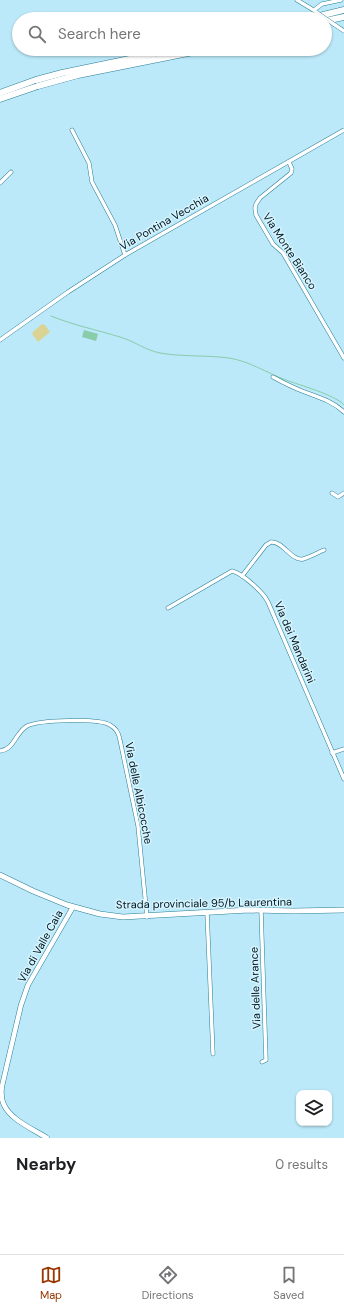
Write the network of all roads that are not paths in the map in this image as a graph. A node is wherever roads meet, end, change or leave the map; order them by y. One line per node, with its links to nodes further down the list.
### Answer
1 (297, 0): 4 (street)
2 (341, 0): 4 (street)
3 (344, 10): 5 (highway)
4 (315, 11)
5 (332, 13)
6 (344, 17): 7 (highway)
7 (332, 20)
8 (332, 23): 9 (street, bridge)
9 (344, 32)
10 (149, 56): 12 (highway)
11 (170, 56): 12 (highway)
12 (77, 73): 13 (highway)
13 (36, 84): 14 (highway); 15 (highway)
14 (0, 92)
15 (0, 99)
16 (72, 130): 21 (street)
17 (344, 130): 18 (street, Via Pontina Vecchia)
18 (289, 162): 21 (street, Via Pontina Vecchia); 23 (street, Via Monte Bianco)
19 (10, 172): 20 (street)
20 (0, 183)
21 (125, 255): 22 (street, Via Pontina Vecchia)
22 (0, 340)
23 (344, 358)
24 (273, 377): 25 (street)
25 (344, 412)
26 (332, 493): 27 (street)
27 (344, 493)
28 (324, 550): 29 (street)
29 (242, 576): 30 (street); 33 (street, Via dei Mandarini)
30 (168, 608)
31 (344, 749): 33 (street)
32 (0, 751): 40 (street, Via delle Albicocche)
33 (332, 753): 34 (street, Via dei Mandarini)
34 (344, 779)
35 (0, 875): 36 (main road, Strada provinciale 95/b Laurentina)
36 (73, 906): 40 (main road, Strada provinciale 95/b Laurentina); 43 (street, Via di Valle Caia)
37 (262, 910): 38 (main road, Strada provinciale 95/b Laurentina); 39 (main road, Strada provinciale 95/b Laurentina); 42 (street, Via delle Arance)
38 (344, 910)
39 (207, 912): 40 (main road, Strada provinciale 95/b Laurentina); 41 (street)
40 (147, 917)
41 (213, 1054)
42 (262, 1062)
43 (47, 1138)

